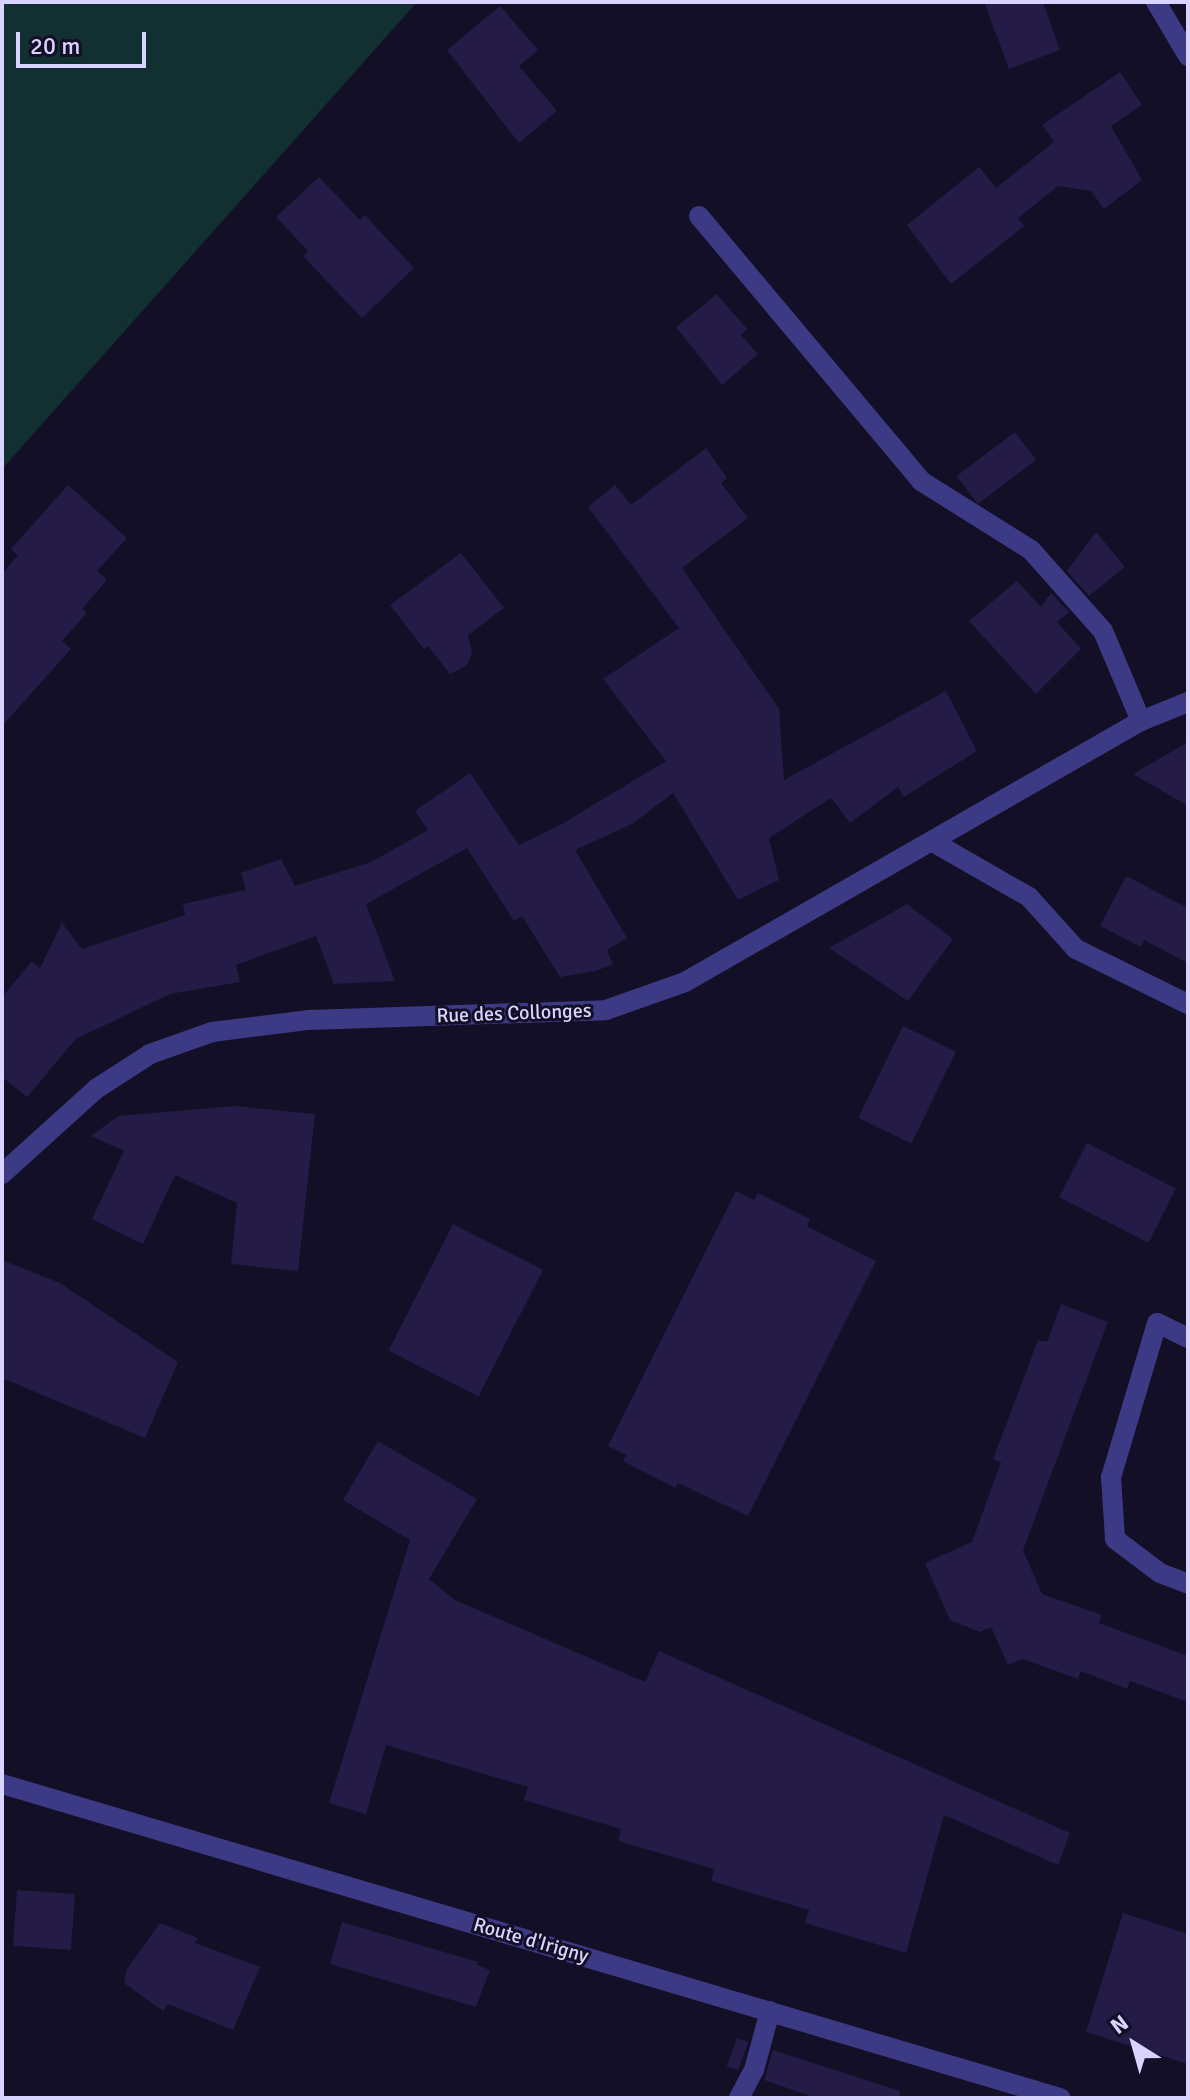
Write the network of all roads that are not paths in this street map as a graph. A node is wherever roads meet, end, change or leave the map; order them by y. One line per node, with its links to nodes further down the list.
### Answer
1 (1156, 2): 2 (street)
2 (1188, 56)
3 (699, 216): 5 (street)
4 (1188, 702): 5 (street, Rue des Collonges)
5 (1141, 721): 6 (street, Rue des Collonges)
6 (933, 842): 7 (street); 8 (street, Rue des Collonges)
7 (1188, 1004)
8 (2, 1174)
9 (1188, 1338): 10 (street)
10 (1188, 1584)
11 (2, 1784): 12 (street, Route d'Irigny)
12 (770, 2011): 13 (street); 14 (street, Route d'Irigny)
13 (739, 2098)
14 (1060, 2098)

